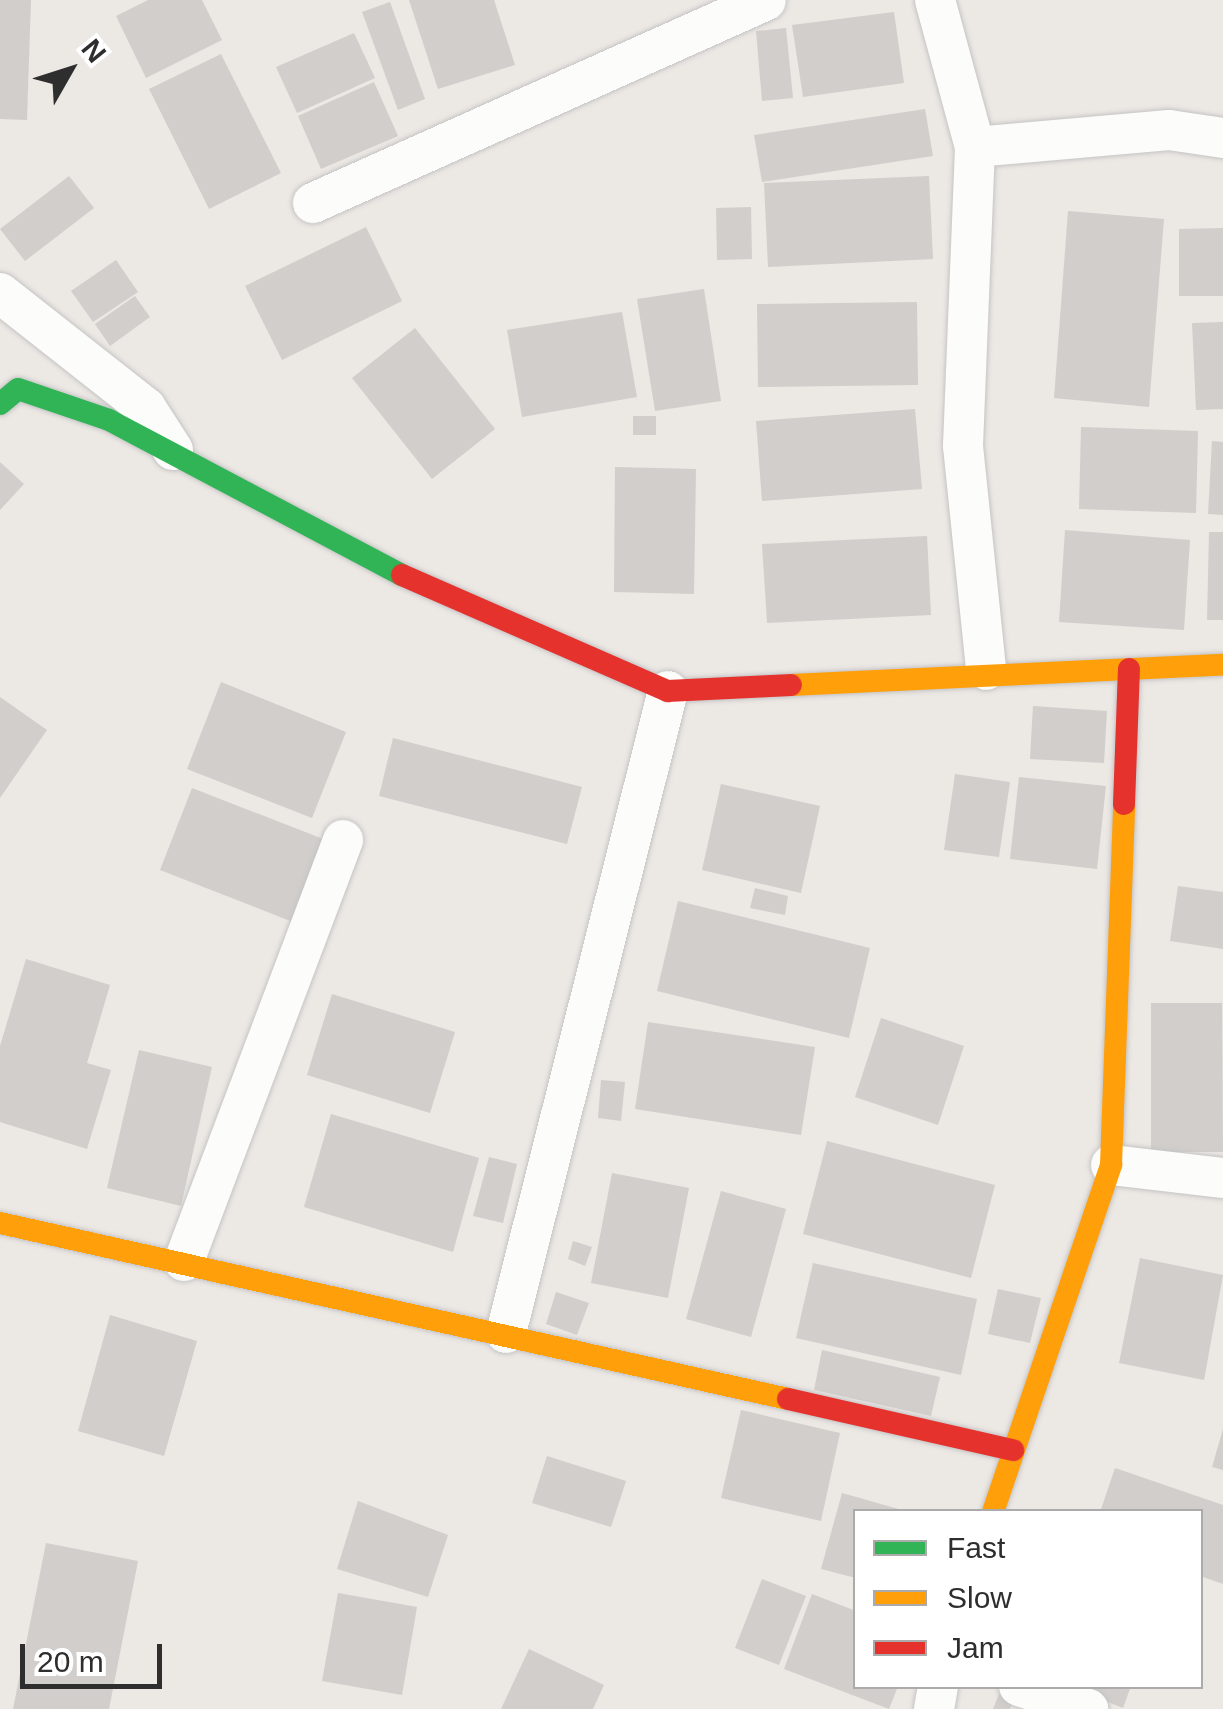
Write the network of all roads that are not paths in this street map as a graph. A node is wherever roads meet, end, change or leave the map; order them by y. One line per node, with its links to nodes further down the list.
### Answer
1 (766, 0): 5 (street)
2 (935, 0): 4 (street)
3 (1223, 138): 4 (street)
4 (975, 147): 11 (street)
5 (313, 203)
6 (0, 293): 8 (street)
7 (0, 404): 8 (street)
8 (173, 450): 12 (street)
9 (1223, 665): 10 (street)
10 (1129, 669): 11 (street); 14 (street)
11 (986, 670): 12 (street)
12 (668, 692): 18 (street)
13 (343, 840): 17 (street)
14 (1111, 1164): 15 (street); 19 (street)
15 (1223, 1178)
16 (0, 1223): 17 (street)
17 (184, 1261): 18 (street)
18 (506, 1333): 19 (street)
19 (1013, 1450): 20 (street)
20 (994, 1509)
21 (1027, 1689): 22 (street)
22 (1088, 1709)

